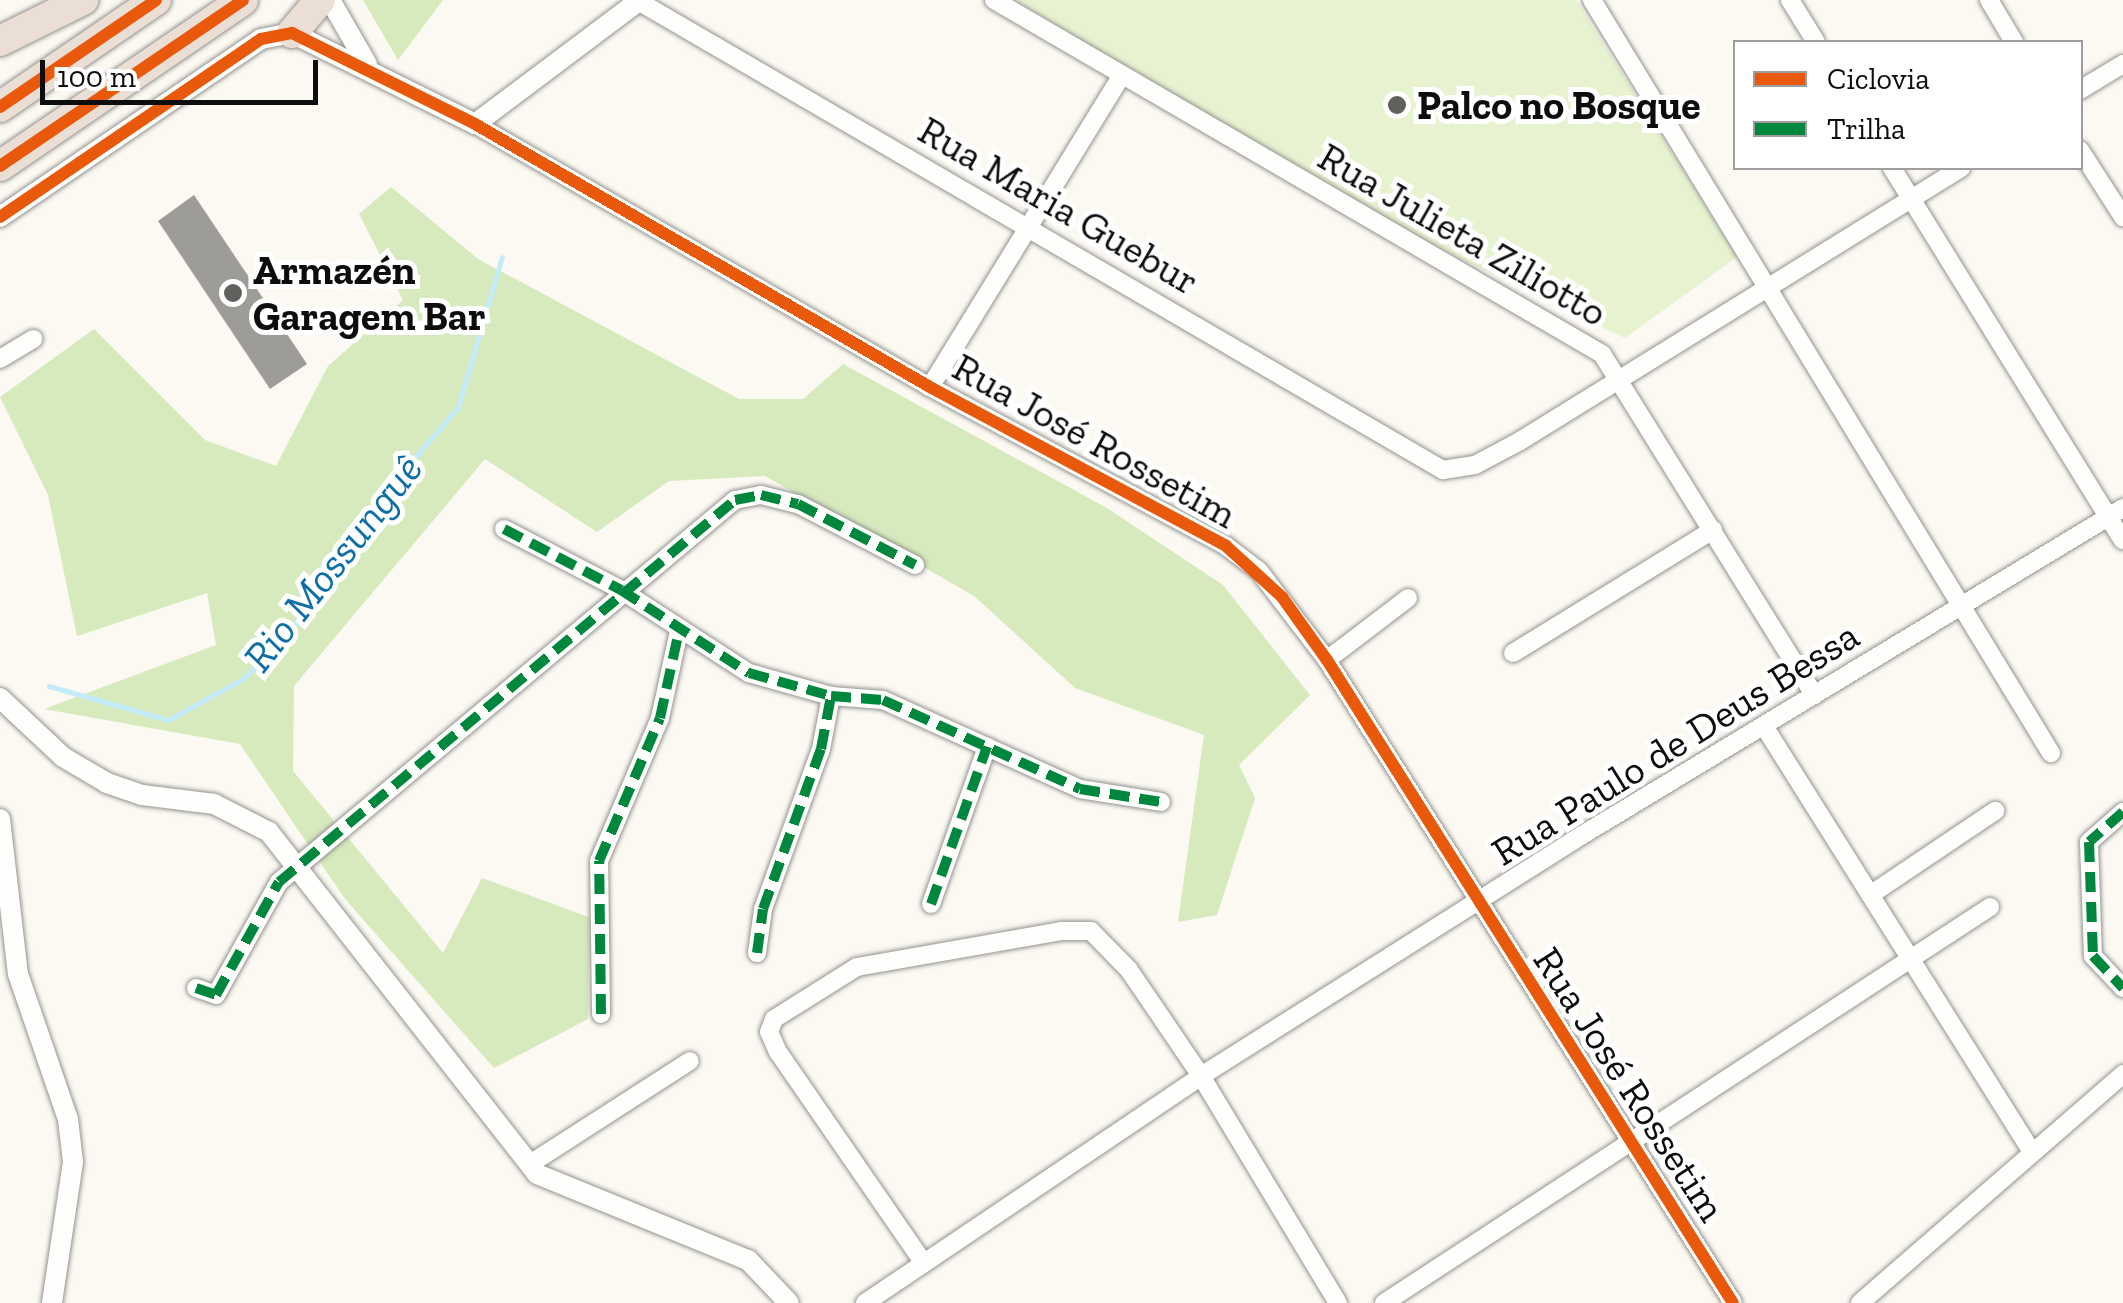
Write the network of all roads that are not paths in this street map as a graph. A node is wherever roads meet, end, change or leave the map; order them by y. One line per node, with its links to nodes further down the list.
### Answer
1 (83, 0): 12 (highway)
2 (156, 0): 19 (highway)
3 (242, 0): 22 (highway)
4 (320, 0): 11 (highway)
5 (330, 0): 16 (street)
6 (994, 0): 17 (street, Rua Julieta Ziliotto)
7 (1592, 0): 29 (street)
8 (1790, 0): 13 (street)
9 (1988, 0): 14 (street)
10 (639, 1): 20 (street); 28 (street, Rua Maria Guebur)
11 (292, 33): 16 (street, Rua José Rossetim); 26 (street)
12 (3, 37)
13 (1815, 40)
14 (2013, 40)
15 (2123, 64): 18 (street)
16 (371, 70): 20 (street, Rua José Rossetim)
17 (1122, 75): 28 (street); 32 (street, Rua Julieta Ziliotto)
18 (2083, 88)
19 (0, 107)
20 (475, 124): 33 (street, Rua José Rossetim)
21 (2083, 155): 27 (street)
22 (0, 166)
23 (1893, 170): 25 (street)
24 (1958, 170): 25 (street)
25 (1912, 200): 29 (street); 34 (street)
26 (0, 217)
27 (2123, 217)
28 (1029, 227): 32 (street, Rua Maria Guebur); 33 (street)
29 (1767, 286): 32 (street); 41 (street)
30 (33, 339): 31 (street)
31 (0, 359)
32 (1619, 374): 36 (street, Rua Julieta Ziliotto)
33 (930, 388): 44 (street, Rua José Rossetim)
34 (2115, 513): 37 (street); 41 (street, Rua Paulo de Deus Bessa)
35 (504, 529): 39 (street)
36 (1713, 530): 43 (street); 45 (street, Rua Julieta Ziliotto)
37 (2123, 540)
38 (915, 565): 39 (street)
39 (622, 590): 42 (street); 56 (street)
40 (1408, 598): 44 (street)
41 (1962, 606): 45 (street, Rua Paulo de Deus Bessa); 51 (street)
42 (679, 631): 46 (street); 66 (street)
43 (1512, 653)
44 (1327, 660): 59 (street, Rua José Rossetim)
45 (1814, 695): 48 (street, Rua Paulo de Deus Bessa)
46 (831, 696): 50 (street); 62 (street)
47 (4, 702): 49 (street); 56 (street)
48 (1764, 726): 57 (street); 59 (street, Rua Paulo de Deus Bessa)
49 (0, 731)
50 (987, 747): 52 (street); 58 (street)
51 (2051, 753)
52 (1161, 802)
53 (1995, 811): 57 (street)
54 (2123, 812): 65 (street)
55 (0, 819): 61 (street)
56 (300, 865): 64 (street); 72 (street)
57 (1870, 895): 63 (street)
58 (932, 904)
59 (1476, 905): 69 (street, Rua Paulo de Deus Bessa); 70 (street, Rua José Rossetim)
60 (1990, 907): 63 (street)
61 (4, 911): 74 (street)
62 (757, 953)
63 (1912, 962): 70 (street); 71 (street)
64 (196, 988)
65 (2123, 988)
66 (601, 1014)
67 (690, 1061): 72 (street)
68 (2123, 1074): 71 (street)
69 (1201, 1076): 73 (street, Rua Paulo de Deus Bessa); 73 (street); 77 (street)
70 (1631, 1147): 78 (street); 79 (street, Rua José Rossetim)
71 (2032, 1152): 80 (street)
72 (530, 1164): 75 (street)
73 (923, 1262): 76 (street, Rua Paulo de Deus Bessa)
74 (52, 1303)
75 (789, 1303)
76 (865, 1303)
77 (1338, 1303)
78 (1384, 1303)
79 (1732, 1303)
80 (1860, 1303)

